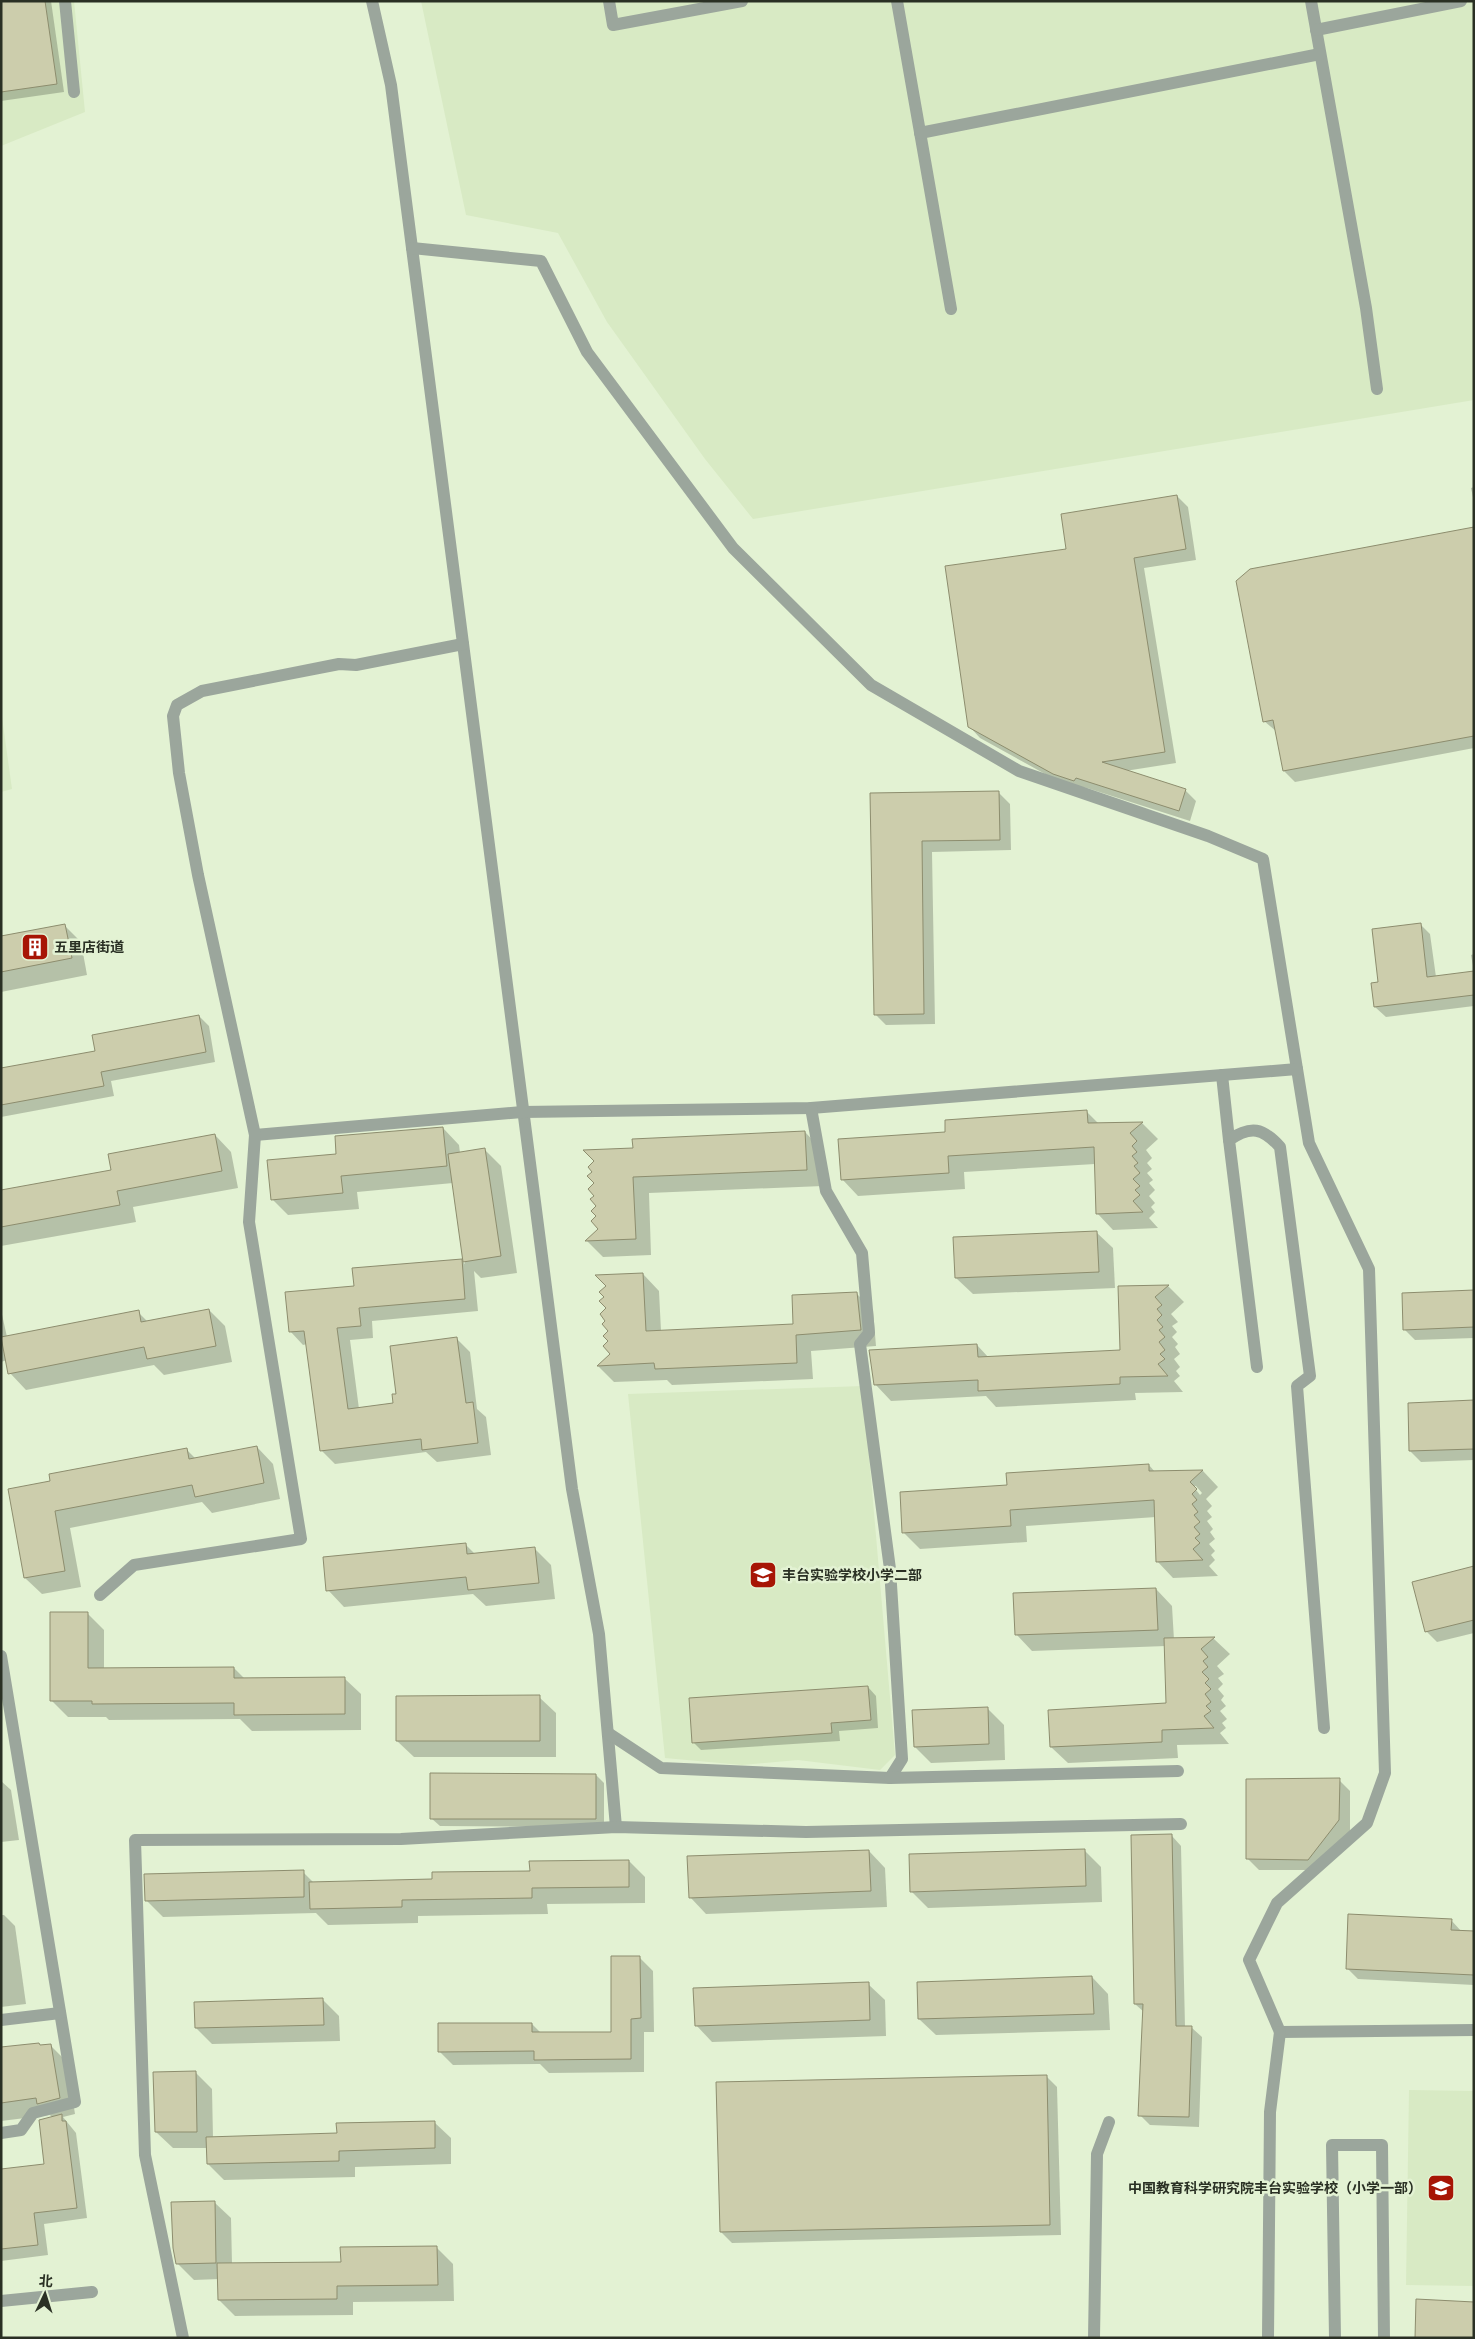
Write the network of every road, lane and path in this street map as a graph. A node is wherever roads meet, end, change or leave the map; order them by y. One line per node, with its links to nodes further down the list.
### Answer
1 (66, 1): 10 (street)
2 (372, 1): 12 (street)
3 (609, 1): 4 (street)
4 (742, 1)
5 (896, 1): 11 (street)
6 (1311, 1): 8 (street)
7 (1461, 1): 8 (street)
8 (1316, 30): 9 (street)
9 (1320, 54): 11 (street); 14 (street)
10 (74, 92)
11 (920, 133): 13 (street)
12 (412, 248): 15 (street); 16 (street)
13 (951, 309)
14 (1377, 389)
15 (463, 644): 19 (street); 20 (street)
16 (1297, 1069): 17 (street); 35 (street)
17 (1222, 1074): 18 (street); 21 (street)
18 (811, 1108): 19 (street); 29 (street)
19 (522, 1112): 20 (street); 27 (street)
20 (255, 1135): 23 (street)
21 (1230, 1140): 22 (street); 26 (street)
22 (1257, 1366)
23 (100, 1595)
24 (1, 1656): 25 (street)
25 (7, 1728): 32 (street)
26 (1324, 1728)
27 (608, 1733): 29 (street); 31 (street)
28 (1178, 1771): 29 (street)
29 (890, 1778)
30 (1181, 1824): 31 (street)
31 (616, 1827): 40 (street)
32 (60, 2013): 33 (street); 37 (street)
33 (1, 2020)
34 (1474, 2030): 35 (street)
35 (1280, 2032): 42 (street)
36 (1109, 2122): 41 (street)
37 (1, 2134)
38 (92, 2292): 39 (street)
39 (1, 2301)
40 (183, 2338)
41 (1094, 2338)
42 (1268, 2338)
43 (1334, 2338): 44 (street)
44 (1384, 2338)

